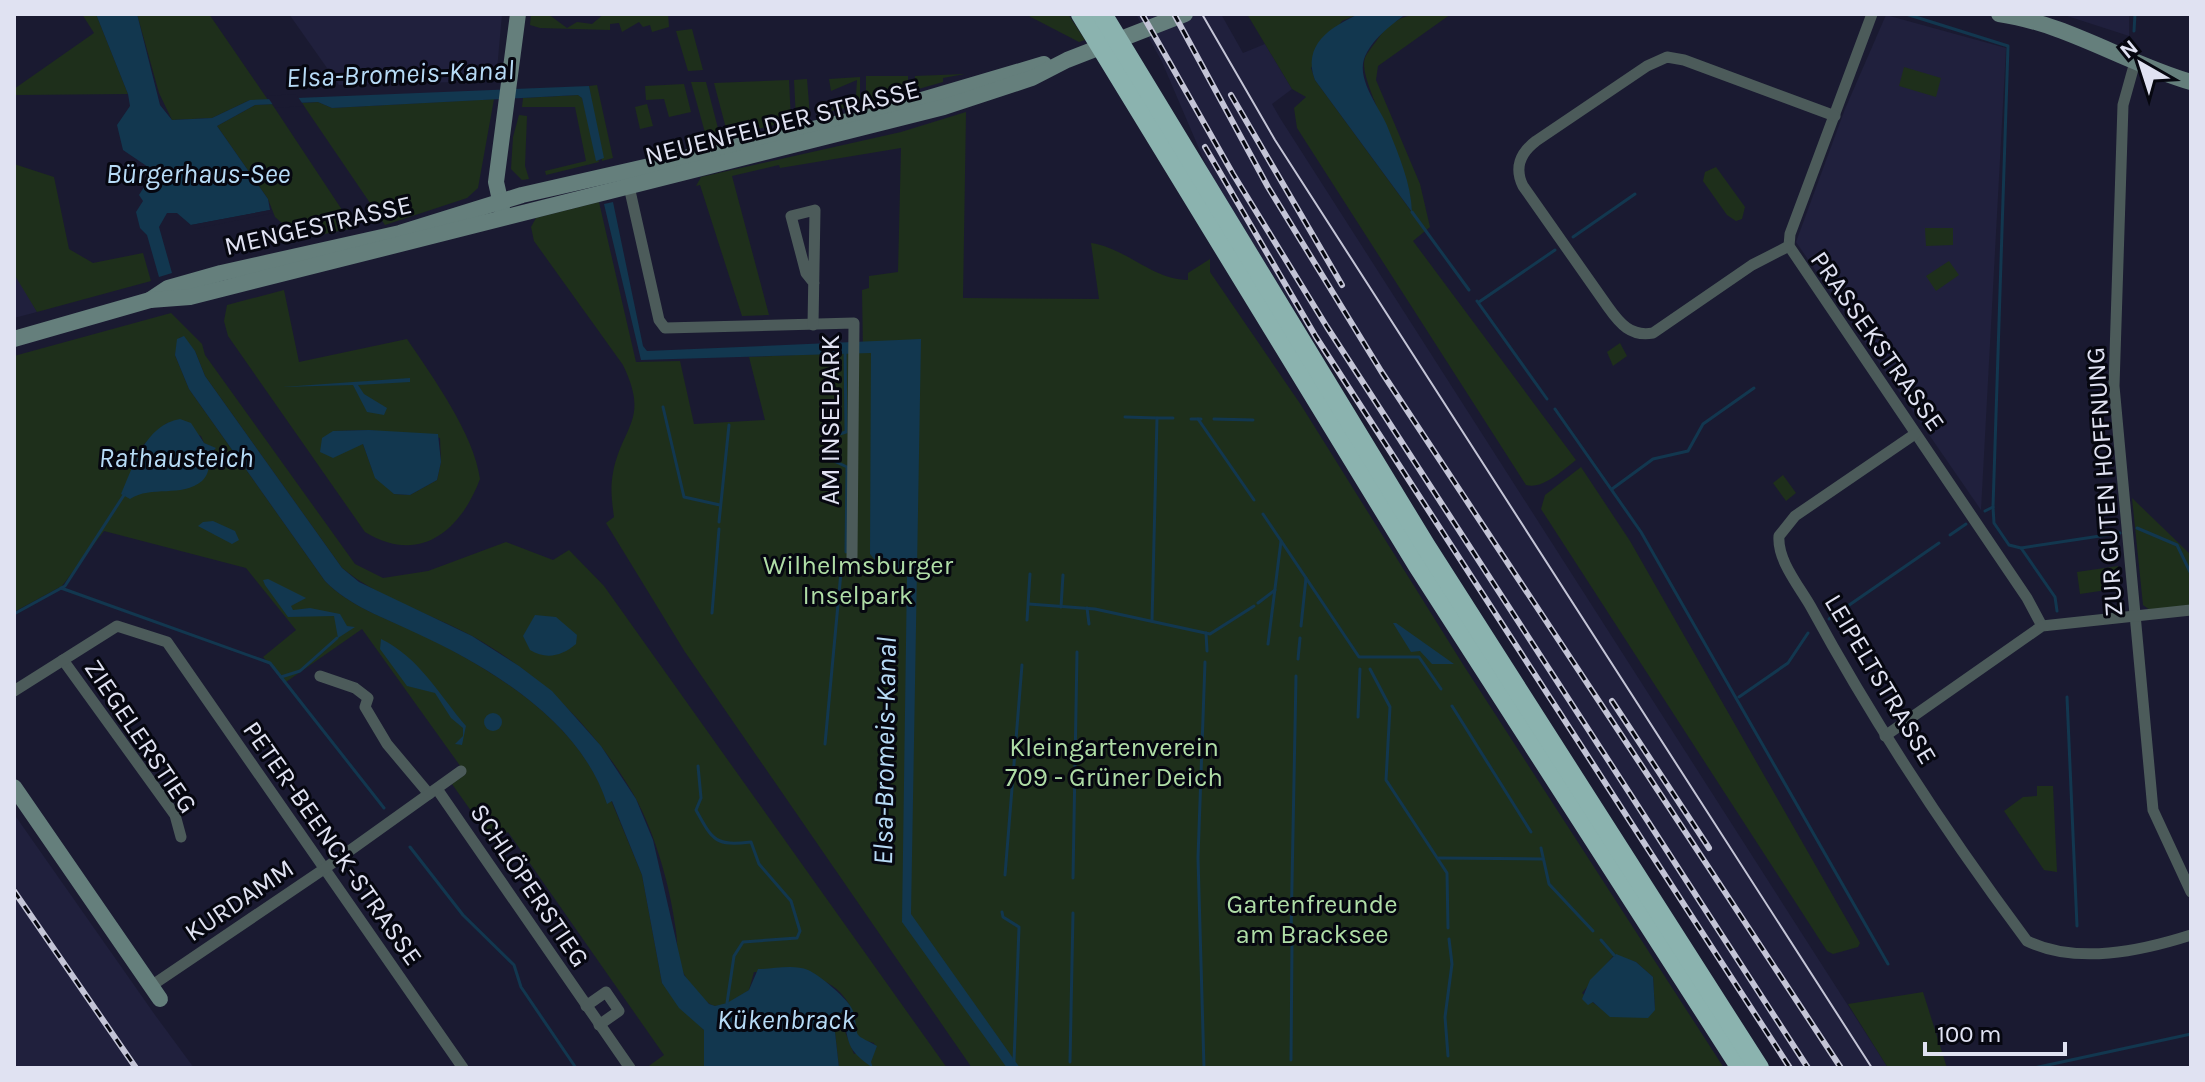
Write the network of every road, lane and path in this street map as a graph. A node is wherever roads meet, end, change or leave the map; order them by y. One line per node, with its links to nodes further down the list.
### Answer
1 (518, 14): 11 (main road)
2 (1081, 14): 37 (highway)
3 (1102, 14): 38 (highway)
4 (1185, 14): 10 (main road, NEUENFELDER STRASSE)
5 (1872, 14): 9 (street, PRASSEKSTRASSE)
6 (1999, 14): 7 (main road)
7 (2135, 62): 8 (main road); 19 (street, ZUR GUTEN HOFFNUNG)
8 (2191, 82)
9 (1835, 116): 12 (street, PRASSEKSTRASSE); 12 (street)
10 (627, 178): 11 (main road, NEUENFELDER STRASSE); 14 (street, AM INSELPARK)
11 (502, 210): 15 (main road, MENGESTRASSE)
12 (1789, 246): 16 (street, PRASSEKSTRASSE)
13 (814, 283): 13 (street, AM INSELPARK); 14 (street, AM INSELPARK)
14 (813, 325): 17 (street, AM INSELPARK)
15 (18, 336)
16 (1915, 434): 20 (street, PRASSEKSTRASSE); 24 (street, LEIPELTSTRASSE)
17 (852, 557)
18 (2191, 610): 19 (street)
19 (2135, 618): 20 (street); 30 (street, ZUR GUTEN HOFFNUNG)
20 (2042, 626): 24 (street)
21 (63, 660): 23 (street); 28 (street, ZIEGELERSTIEG); 29 (street, PETER-BEENCK-STRASSE)
22 (320, 676): 27 (street)
23 (14, 691)
24 (1885, 736): 31 (street, LEIPELTSTRASSE)
25 (461, 771): 27 (street, KURDAMM)
26 (14, 787): 32 (main road)
27 (433, 792): 29 (street, KURDAMM); 33 (street, SCHLÖPERSTIEG)
28 (181, 837)
29 (324, 869): 32 (street, KURDAMM); 35 (street, PETER-BEENCK-STRASSE)
30 (2191, 892)
31 (2191, 935)
32 (156, 992)
33 (586, 1006): 34 (street, SCHLÖPERSTIEG); 34 (street, SCHLÖPERSTIEG)
34 (599, 1025): 36 (street, SCHLÖPERSTIEG)
35 (463, 1068)
36 (630, 1068)
37 (1741, 1068)
38 (1759, 1068)

